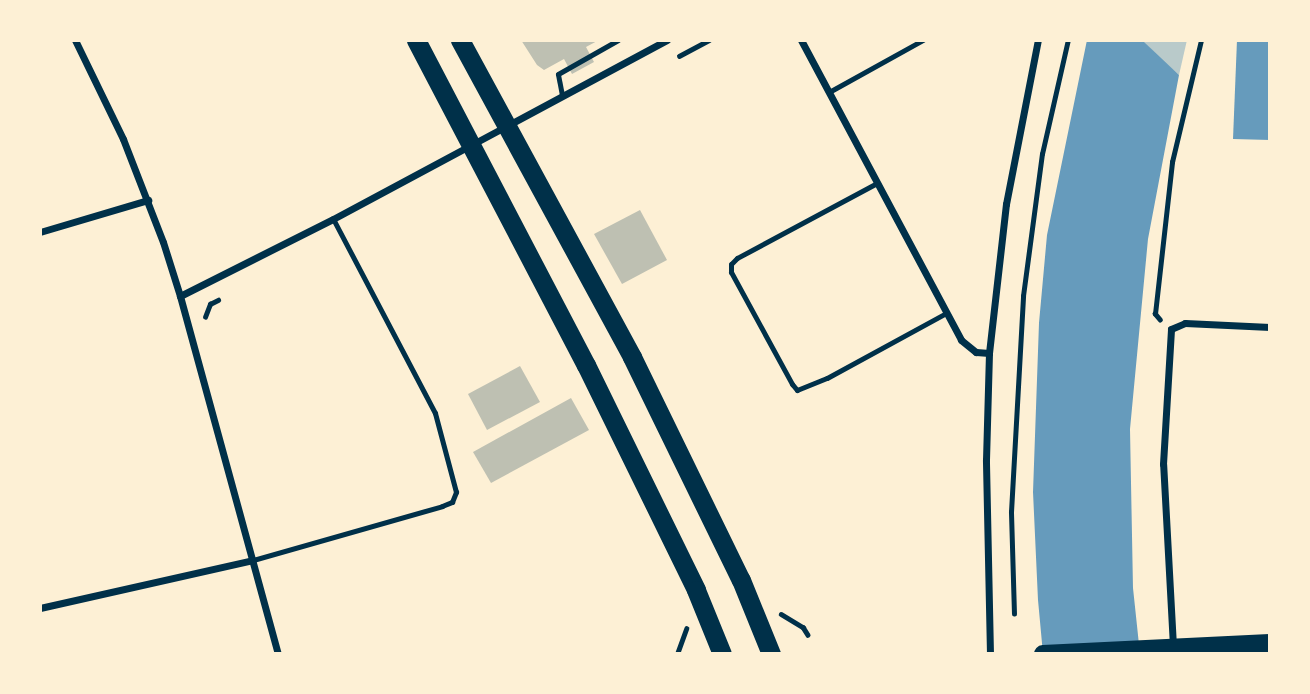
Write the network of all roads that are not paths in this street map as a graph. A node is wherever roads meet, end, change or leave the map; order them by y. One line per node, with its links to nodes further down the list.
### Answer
1 (75, 40): 14 (street)
2 (416, 40): 12 (highway)
3 (460, 40): 11 (highway)
4 (618, 40): 10 (lane)
5 (667, 40): 10 (street)
6 (801, 40): 9 (street)
7 (923, 40): 9 (lane)
8 (1038, 40): 20 (street)
9 (829, 92): 13 (street)
10 (562, 95): 11 (street)
11 (505, 125): 12 (street); 27 (highway)
12 (472, 145): 15 (street); 26 (highway)
13 (877, 183): 18 (street); 18 (lane)
14 (148, 200): 16 (street); 17 (street)
15 (334, 219): 17 (street); 21 (lane)
16 (40, 232)
17 (180, 296): 21 (street)
18 (946, 313): 20 (street)
19 (1270, 327): 24 (street)
20 (989, 354): 28 (street)
21 (253, 560): 22 (street); 25 (street)
22 (40, 608)
23 (1270, 643): 24 (main road)
24 (1162, 649): 29 (main road)
25 (278, 654)
26 (722, 654)
27 (771, 654)
28 (990, 654)
29 (1043, 654)

